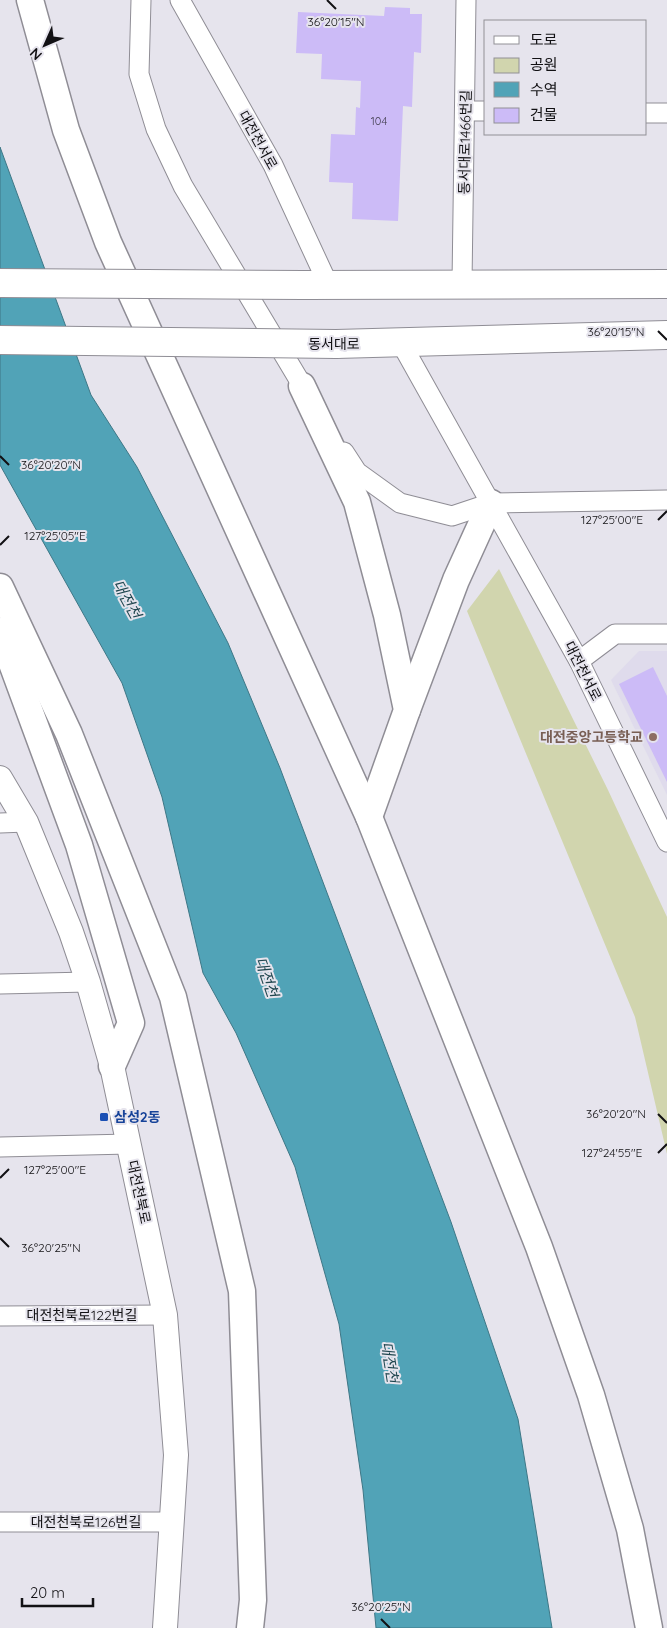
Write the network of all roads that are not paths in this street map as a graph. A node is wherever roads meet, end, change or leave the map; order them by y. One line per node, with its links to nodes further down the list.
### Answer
1 (30, 0): 25 (main road)
2 (141, 0): 16 (street)
3 (180, 0): 12 (street, 대전천서로)
4 (466, 0): 5 (street, 동서대로1466번길)
5 (466, 111): 6 (street); 10 (street, 동서대로1466번길)
6 (484, 111)
7 (647, 113): 8 (street)
8 (667, 113)
9 (0, 283): 12 (main road, bridge)
10 (462, 283): 11 (main road); 12 (main road)
11 (667, 284)
12 (316, 285)
13 (667, 335): 15 (main road, 동서대로)
14 (0, 340): 15 (main road, 동서대로, bridge)
15 (401, 343): 18 (street, 대전천서로)
16 (302, 386): 18 (street); 23 (main road)
17 (667, 500): 18 (street)
18 (491, 503): 22 (street, 대전천서로); 23 (main road)
19 (0, 587): 39 (main road)
20 (0, 631): 31 (main road)
21 (667, 634): 22 (street)
22 (579, 661): 28 (street, 대전천서로)
23 (407, 710): 25 (main road)
24 (0, 778): 26 (street, 대전천북로)
25 (368, 817): 40 (main road)
26 (26, 822): 27 (street); 29 (street, 대전천북로)
27 (0, 823)
28 (667, 842)
29 (88, 982): 30 (street); 31 (street, 대전천북로)
30 (0, 984)
31 (112, 1066): 32 (street, 대전천북로)
32 (129, 1144): 33 (street); 34 (street, 대전천북로)
33 (0, 1147)
34 (164, 1315): 35 (street, 대전천북로122번길); 37 (street, 대전천북로)
35 (0, 1316)
36 (0, 1522): 37 (street, 대전천북로126번길)
37 (171, 1522): 38 (street, 대전천북로)
38 (165, 1628)
39 (250, 1628)
40 (649, 1628)

